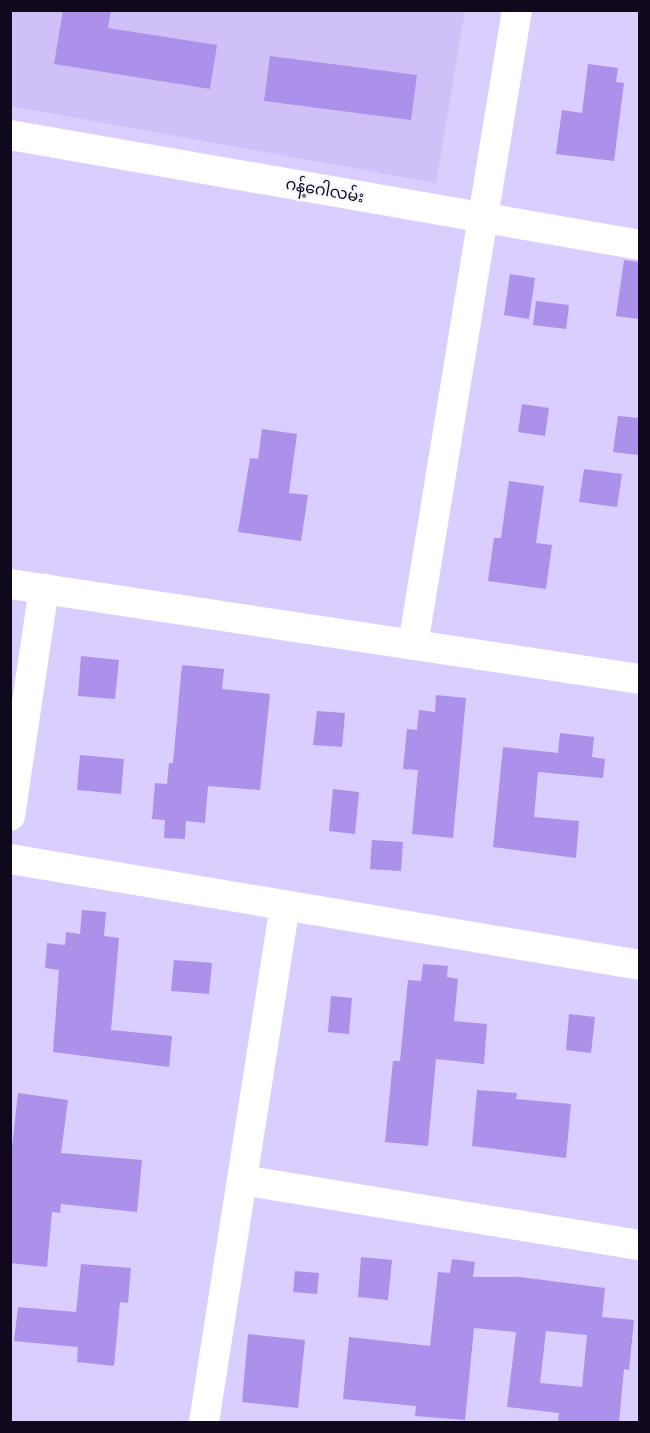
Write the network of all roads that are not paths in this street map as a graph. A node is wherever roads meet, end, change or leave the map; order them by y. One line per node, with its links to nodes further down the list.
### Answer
1 (517, 10): 3 (street)
2 (10, 135): 3 (street, ဂန့်ဂေါလမ်း)
3 (482, 218): 4 (street, ဂန့်ဂေါလမ်း); 7 (street)
4 (639, 245)
5 (10, 584): 6 (street)
6 (44, 590): 7 (street); 9 (street)
7 (413, 645): 8 (street)
8 (639, 679)
9 (10, 816)
10 (10, 859): 11 (street)
11 (285, 905): 12 (street); 13 (street)
12 (639, 961)
13 (242, 1180): 14 (street); 15 (street)
14 (639, 1245)
15 (204, 1422)

